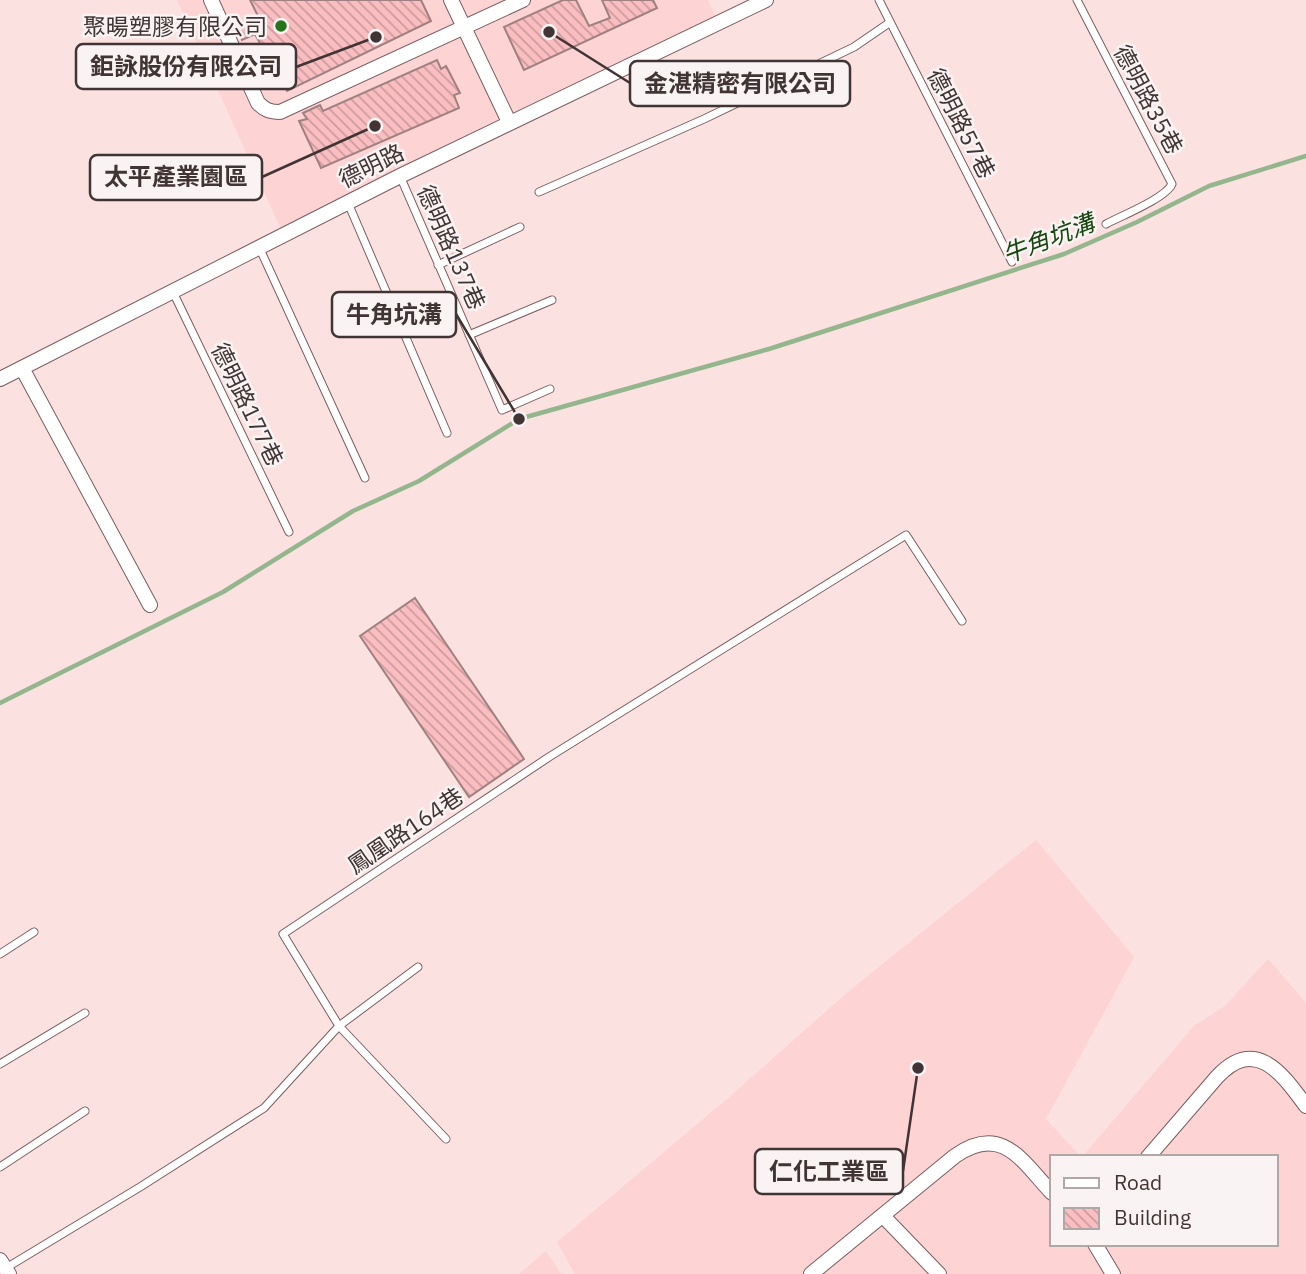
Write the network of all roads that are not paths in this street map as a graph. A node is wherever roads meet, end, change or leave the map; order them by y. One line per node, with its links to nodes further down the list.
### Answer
1 (211, 0): 8 (street)
2 (452, 0): 8 (street)
3 (523, 0): 8 (street)
4 (765, 0): 9 (street, 德明路)
5 (879, 0): 7 (lane, 德明路57巷)
6 (1077, 0): 13 (lane, 德明路35巷)
7 (889, 23): 11 (lane); 16 (lane, 德明路57巷)
8 (464, 27): 9 (street)
9 (509, 122): 10 (street, 德明路)
10 (400, 176): 12 (street, 德明路); 17 (lane, 德明路137巷)
11 (539, 192)
12 (347, 202): 15 (street, 德明路); 24 (lane)
13 (1106, 224)
14 (520, 227): 17 (lane)
15 (259, 246): 18 (street, 德明路); 25 (lane)
16 (1012, 262)
17 (438, 265): 20 (lane, 德明路137巷)
18 (173, 292): 21 (street, 德明路); 26 (lane, 德明路177巷)
19 (552, 300): 20 (lane)
20 (469, 335): 23 (lane, 德明路137巷)
21 (22, 368): 22 (street, 德明路); 27 (street)
22 (0, 379)
23 (550, 389)
24 (447, 433)
25 (365, 478)
26 (289, 532)
27 (150, 605)
28 (962, 621): 33 (lane, 鳳凰路164巷)
29 (34, 932): 30 (lane)
30 (0, 954)
31 (418, 967): 33 (lane)
32 (85, 1013): 34 (lane)
33 (340, 1026): 37 (lane); 43 (lane)
34 (0, 1064)
35 (1306, 1106): 38 (street)
36 (85, 1111): 39 (lane)
37 (446, 1139)
38 (1150, 1155)
39 (0, 1167)
40 (1050, 1191): 41 (street)
41 (883, 1216): 44 (street); 45 (street)
42 (1096, 1246): 46 (street)
43 (4, 1267)
44 (811, 1274)
45 (939, 1274)
46 (1113, 1274)

